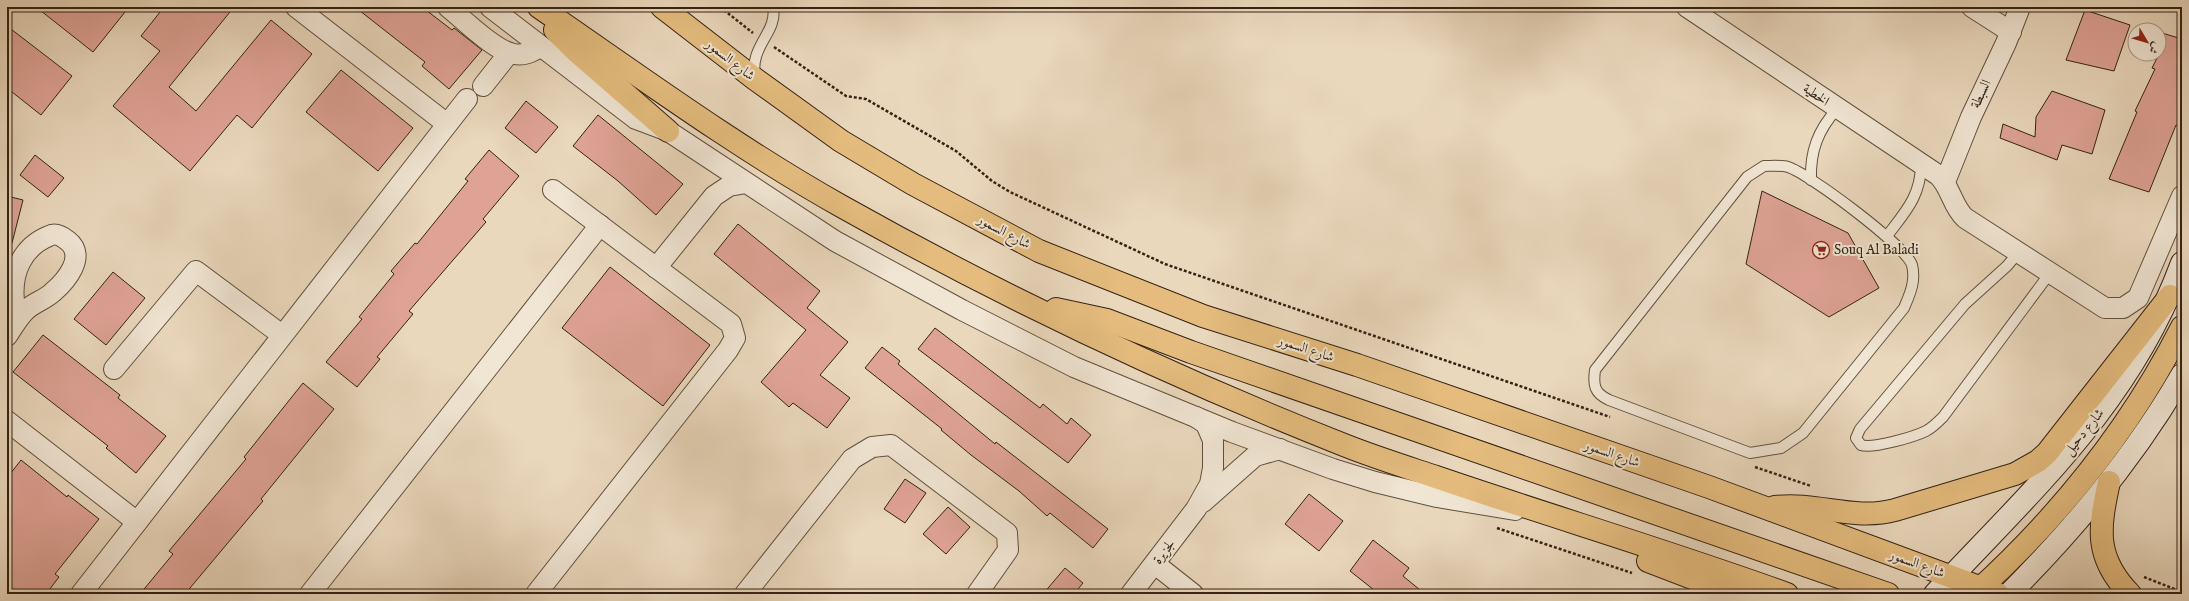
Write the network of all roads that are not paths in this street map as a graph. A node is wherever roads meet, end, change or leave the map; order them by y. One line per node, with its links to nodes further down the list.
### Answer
1 (296, 7): 18 (street)
2 (448, 7): 13 (street)
3 (490, 7): 12 (street)
4 (534, 7): 19 (main road)
5 (538, 7): 35 (main road)
6 (662, 7): 14 (main road, شارع السمور)
7 (773, 7): 14 (lane)
8 (1686, 7): 17 (street, الخطية)
9 (1972, 7): 11 (street)
10 (2020, 7): 11 (street, السبطة)
11 (2010, 32): 23 (street, السبطة)
12 (540, 47): 13 (street); 19 (street)
13 (509, 53): 15 (street)
14 (755, 80): 46 (main road, شارع السمور)
15 (483, 86)
16 (467, 98): 18 (street)
17 (1837, 109): 21 (street, الخطية); 22 (lane)
18 (448, 124): 38 (street)
19 (668, 131): 20 (street)
20 (708, 158): 24 (street); 26 (street)
21 (1921, 164): 23 (street, الخطية); 29 (lane)
22 (1811, 180): 29 (lane); 29 (lane)
23 (1945, 182): 30 (street)
24 (746, 183): 26 (street); 42 (street)
25 (553, 190): 28 (street)
26 (714, 196): 32 (street)
27 (2182, 196): 33 (street)
28 (600, 225): 32 (street); 54 (street)
29 (1887, 236)
30 (2018, 253): 33 (street); 33 (lane)
31 (2182, 263): 34 (main road, شارع دحيل)
32 (656, 268): 55 (street)
33 (2050, 273)
34 (2170, 296): 46 (main road); 51 (main road, شارع دحيل)
35 (1016, 299): 48 (main road); 62 (main road)
36 (7, 310): 39 (street)
37 (2182, 328): 52 (main road)
38 (282, 335): 40 (street); 49 (street)
39 (7, 336)
40 (114, 369)
41 (2182, 375): 45 (main road)
42 (1194, 415): 44 (street); 47 (street, لجزيرة)
43 (7, 420): 49 (street)
44 (1280, 449): 47 (street, لجزيرة); 48 (street)
45 (2109, 482): 64 (main road); 65 (main road)
46 (1768, 508): 51 (main road, شارع السمور)
47 (1196, 509): 50 (street, لجزيرة)
48 (1543, 514): 60 (main road); 61 (main road)
49 (137, 522): 53 (street)
50 (1155, 564): 58 (street, لجزيرة); 59 (street)
51 (1950, 585): 52 (main road, شارع السمور); 63 (main road, شارع دحيل)
52 (1984, 592)
53 (81, 594)
54 (310, 594)
55 (536, 594)
56 (745, 594): 57 (street)
57 (977, 594)
58 (1131, 594)
59 (1193, 594)
60 (1734, 594)
61 (1787, 594)
62 (1888, 594)
63 (1934, 594)
64 (2009, 594)
65 (2130, 594)

